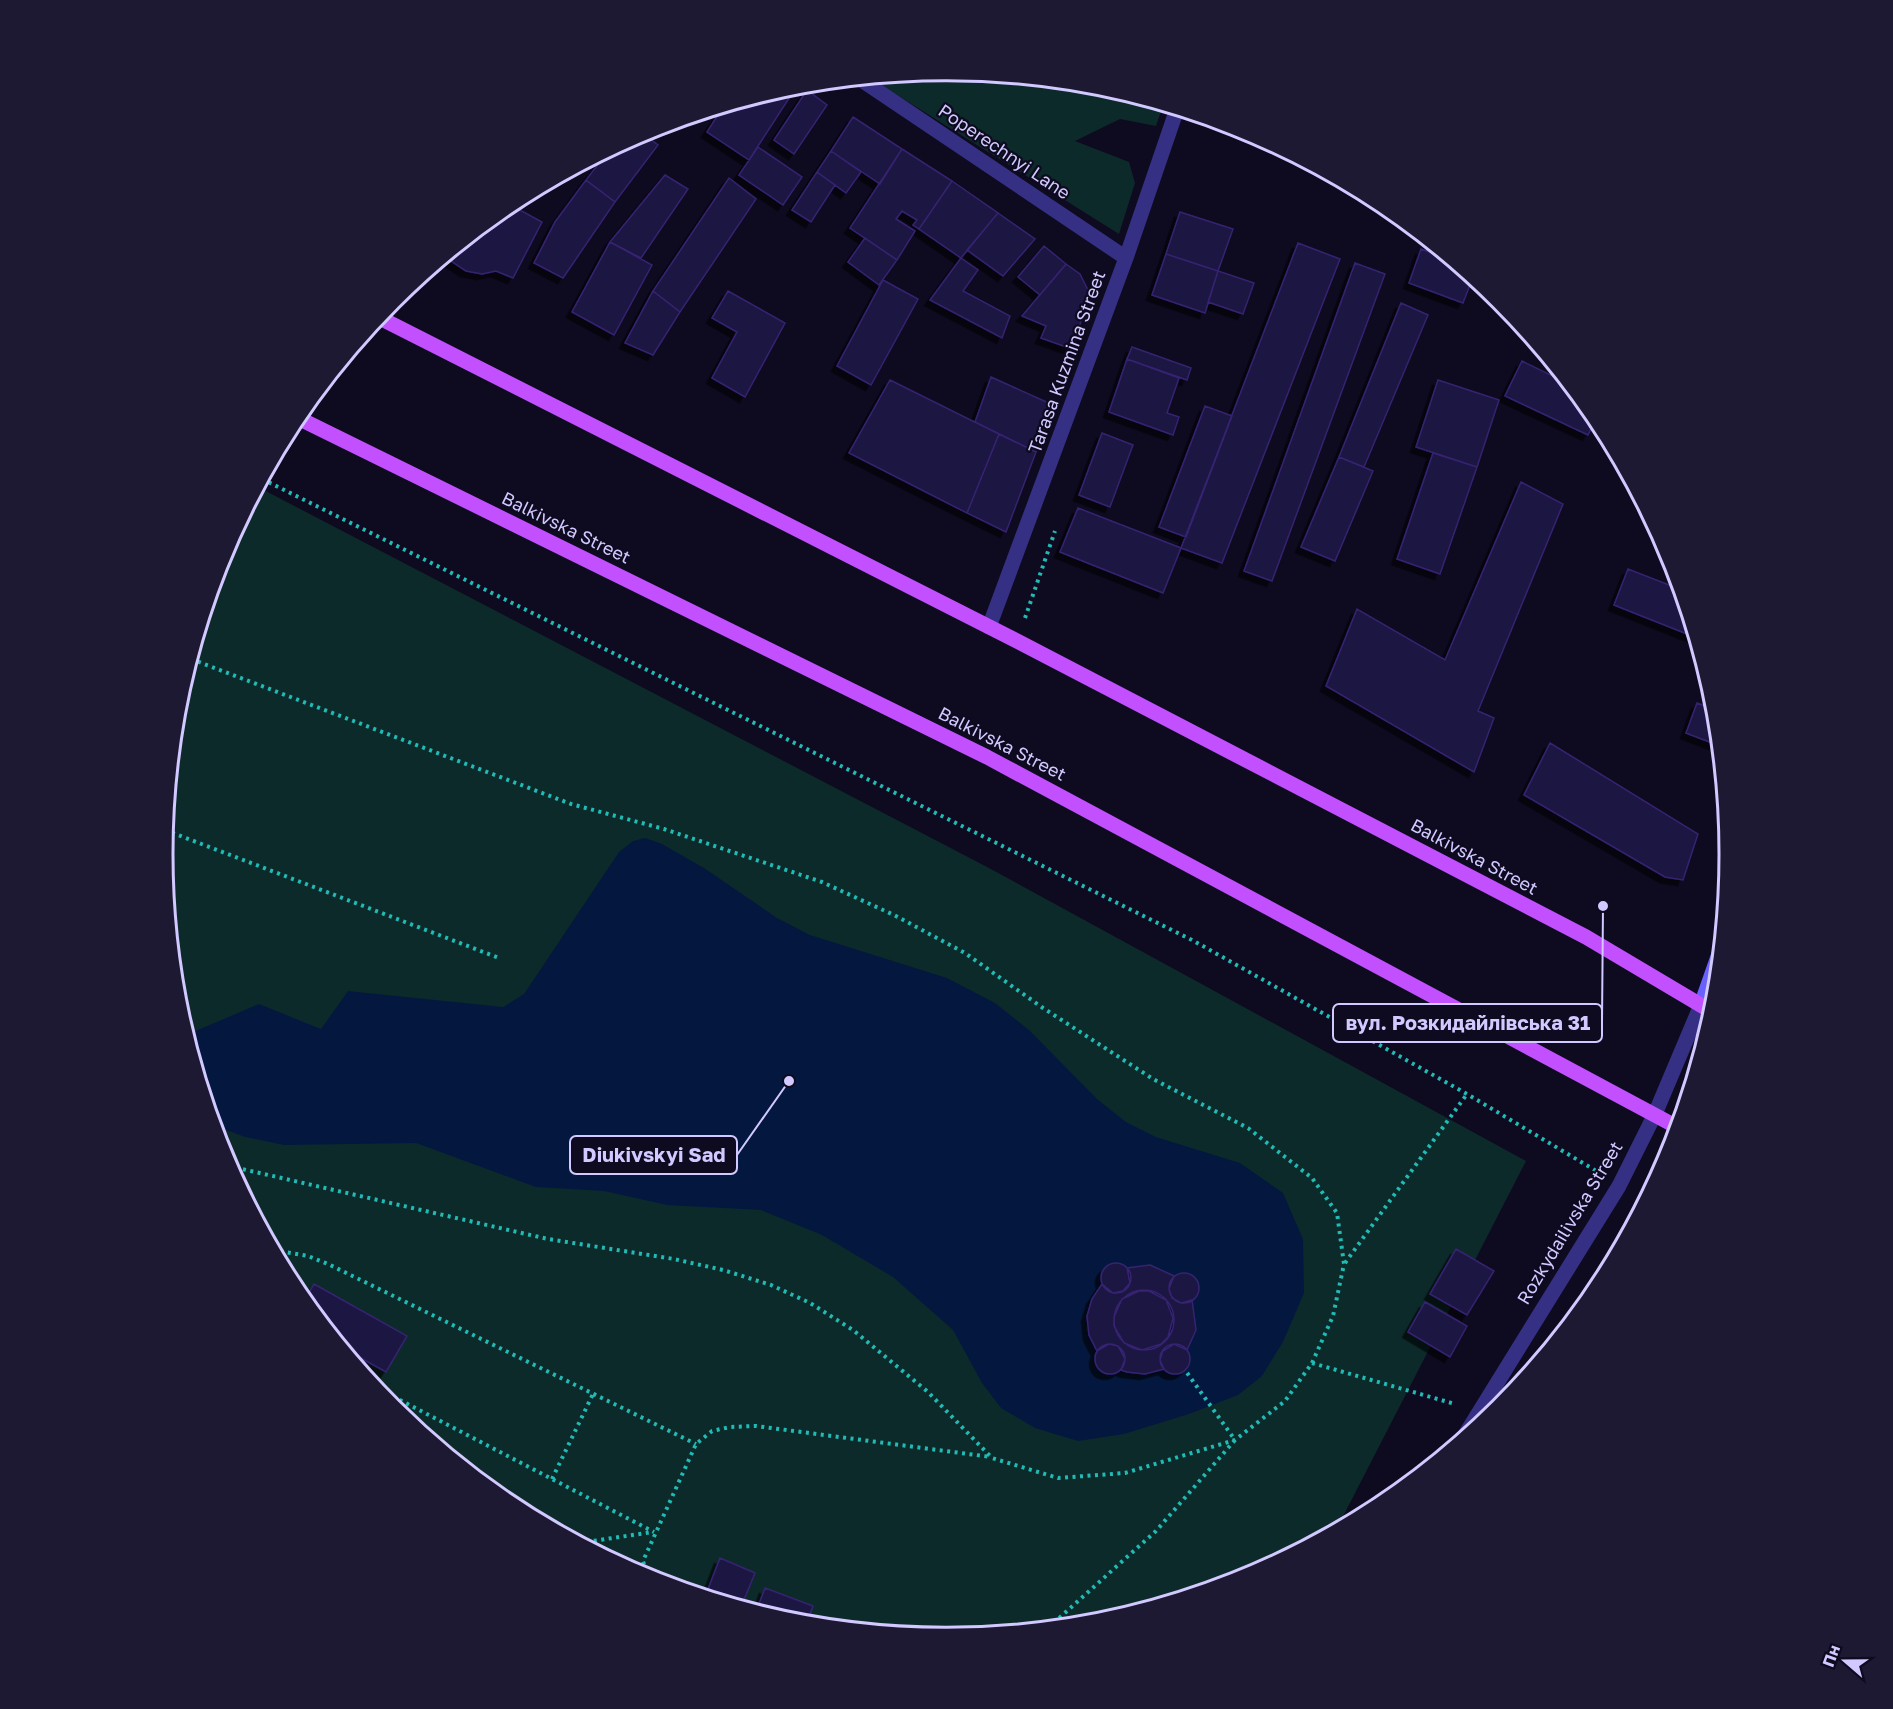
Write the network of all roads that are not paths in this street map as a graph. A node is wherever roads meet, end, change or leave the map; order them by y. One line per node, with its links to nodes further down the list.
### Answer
1 (870, 86): 3 (street, Poperechnyi Lane)
2 (1176, 116): 3 (street, Tarasa Kuzmina Street)
3 (1126, 258): 6 (street, Tarasa Kuzmina Street)
4 (387, 322): 6 (main road, Balkivska Street)
5 (305, 422): 9 (main road, Balkivska Street)
6 (989, 627): 7 (main road, Balkivska Street)
7 (1704, 1007)
8 (1702, 1019): 9 (street, Rozkydailivska Street)
9 (1655, 1114): 10 (main road, Balkivska Street); 11 (street, Rozkydailivska Street)
10 (1671, 1124)
11 (1472, 1421)

